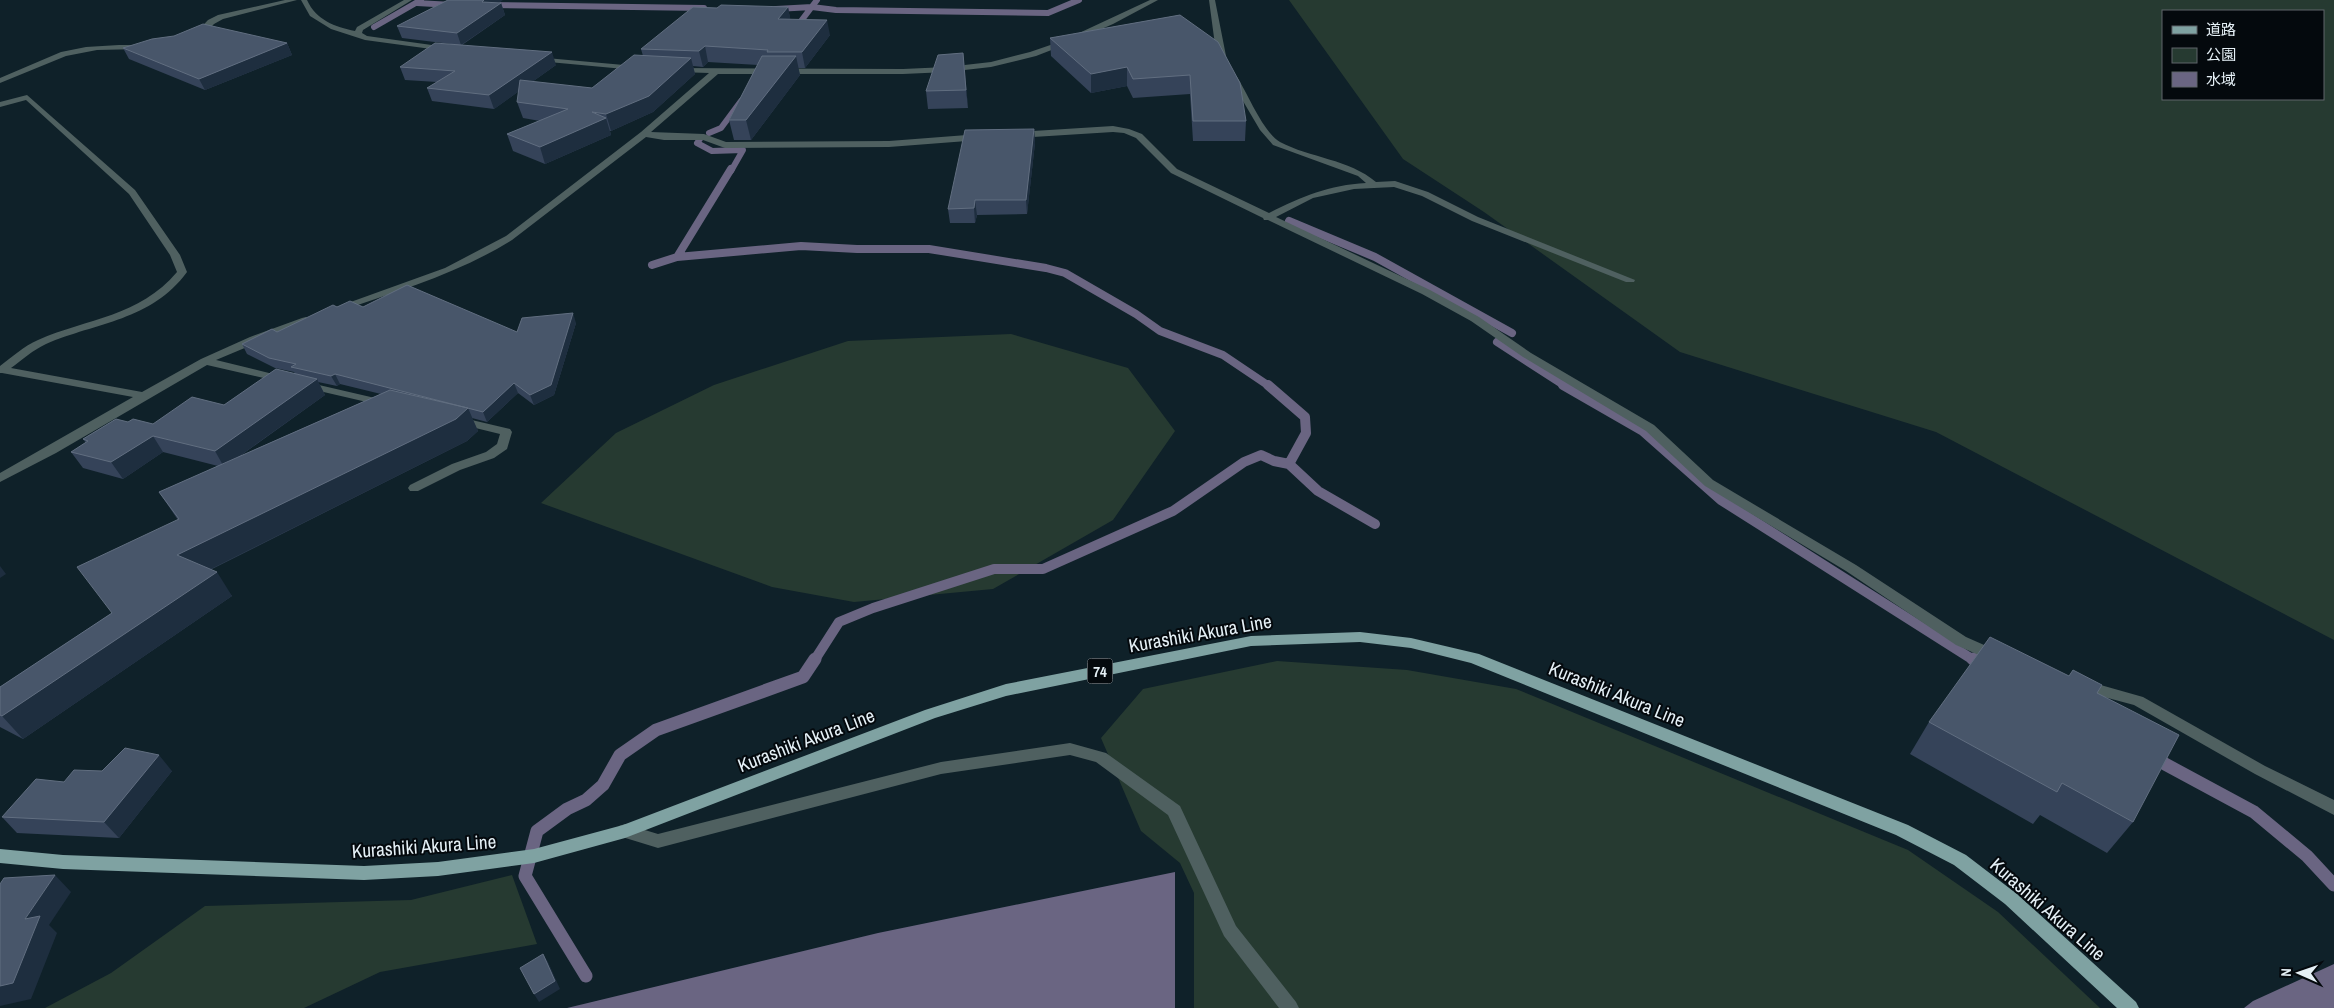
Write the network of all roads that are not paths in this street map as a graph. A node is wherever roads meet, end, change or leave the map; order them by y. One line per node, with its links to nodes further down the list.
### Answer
1 (294, 0): 7 (street)
2 (304, 0): 6 (street)
3 (410, 0): 6 (street)
4 (1155, 0): 13 (street)
5 (1212, 0): 19 (street)
6 (358, 34): 9 (street)
7 (189, 40)
8 (151, 47): 14 (street)
9 (460, 50)
10 (525, 57): 11 (street)
11 (646, 68)
12 (666, 69): 13 (street)
13 (715, 72): 16 (street)
14 (0, 81)
15 (0, 105): 23 (street)
16 (644, 134): 18 (street); 22 (street)
17 (1006, 135): 20 (street)
18 (986, 137)
19 (1373, 184): 20 (street); 21 (street)
20 (1267, 218): 28 (street)
21 (1630, 280)
22 (205, 362): 23 (street); 24 (street)
23 (142, 396): 26 (street)
24 (400, 407)
25 (448, 418): 27 (street)
26 (0, 478)
27 (414, 488)
28 (2006, 660)
29 (2066, 681): 30 (street)
30 (2334, 808)
31 (625, 831): 32 (main road, Kurashiki Akura Line / 74); 33 (street); 34 (main road, Kurashiki Akura Line / 74)
32 (0, 856)
33 (1290, 1008)
34 (2130, 1008)

